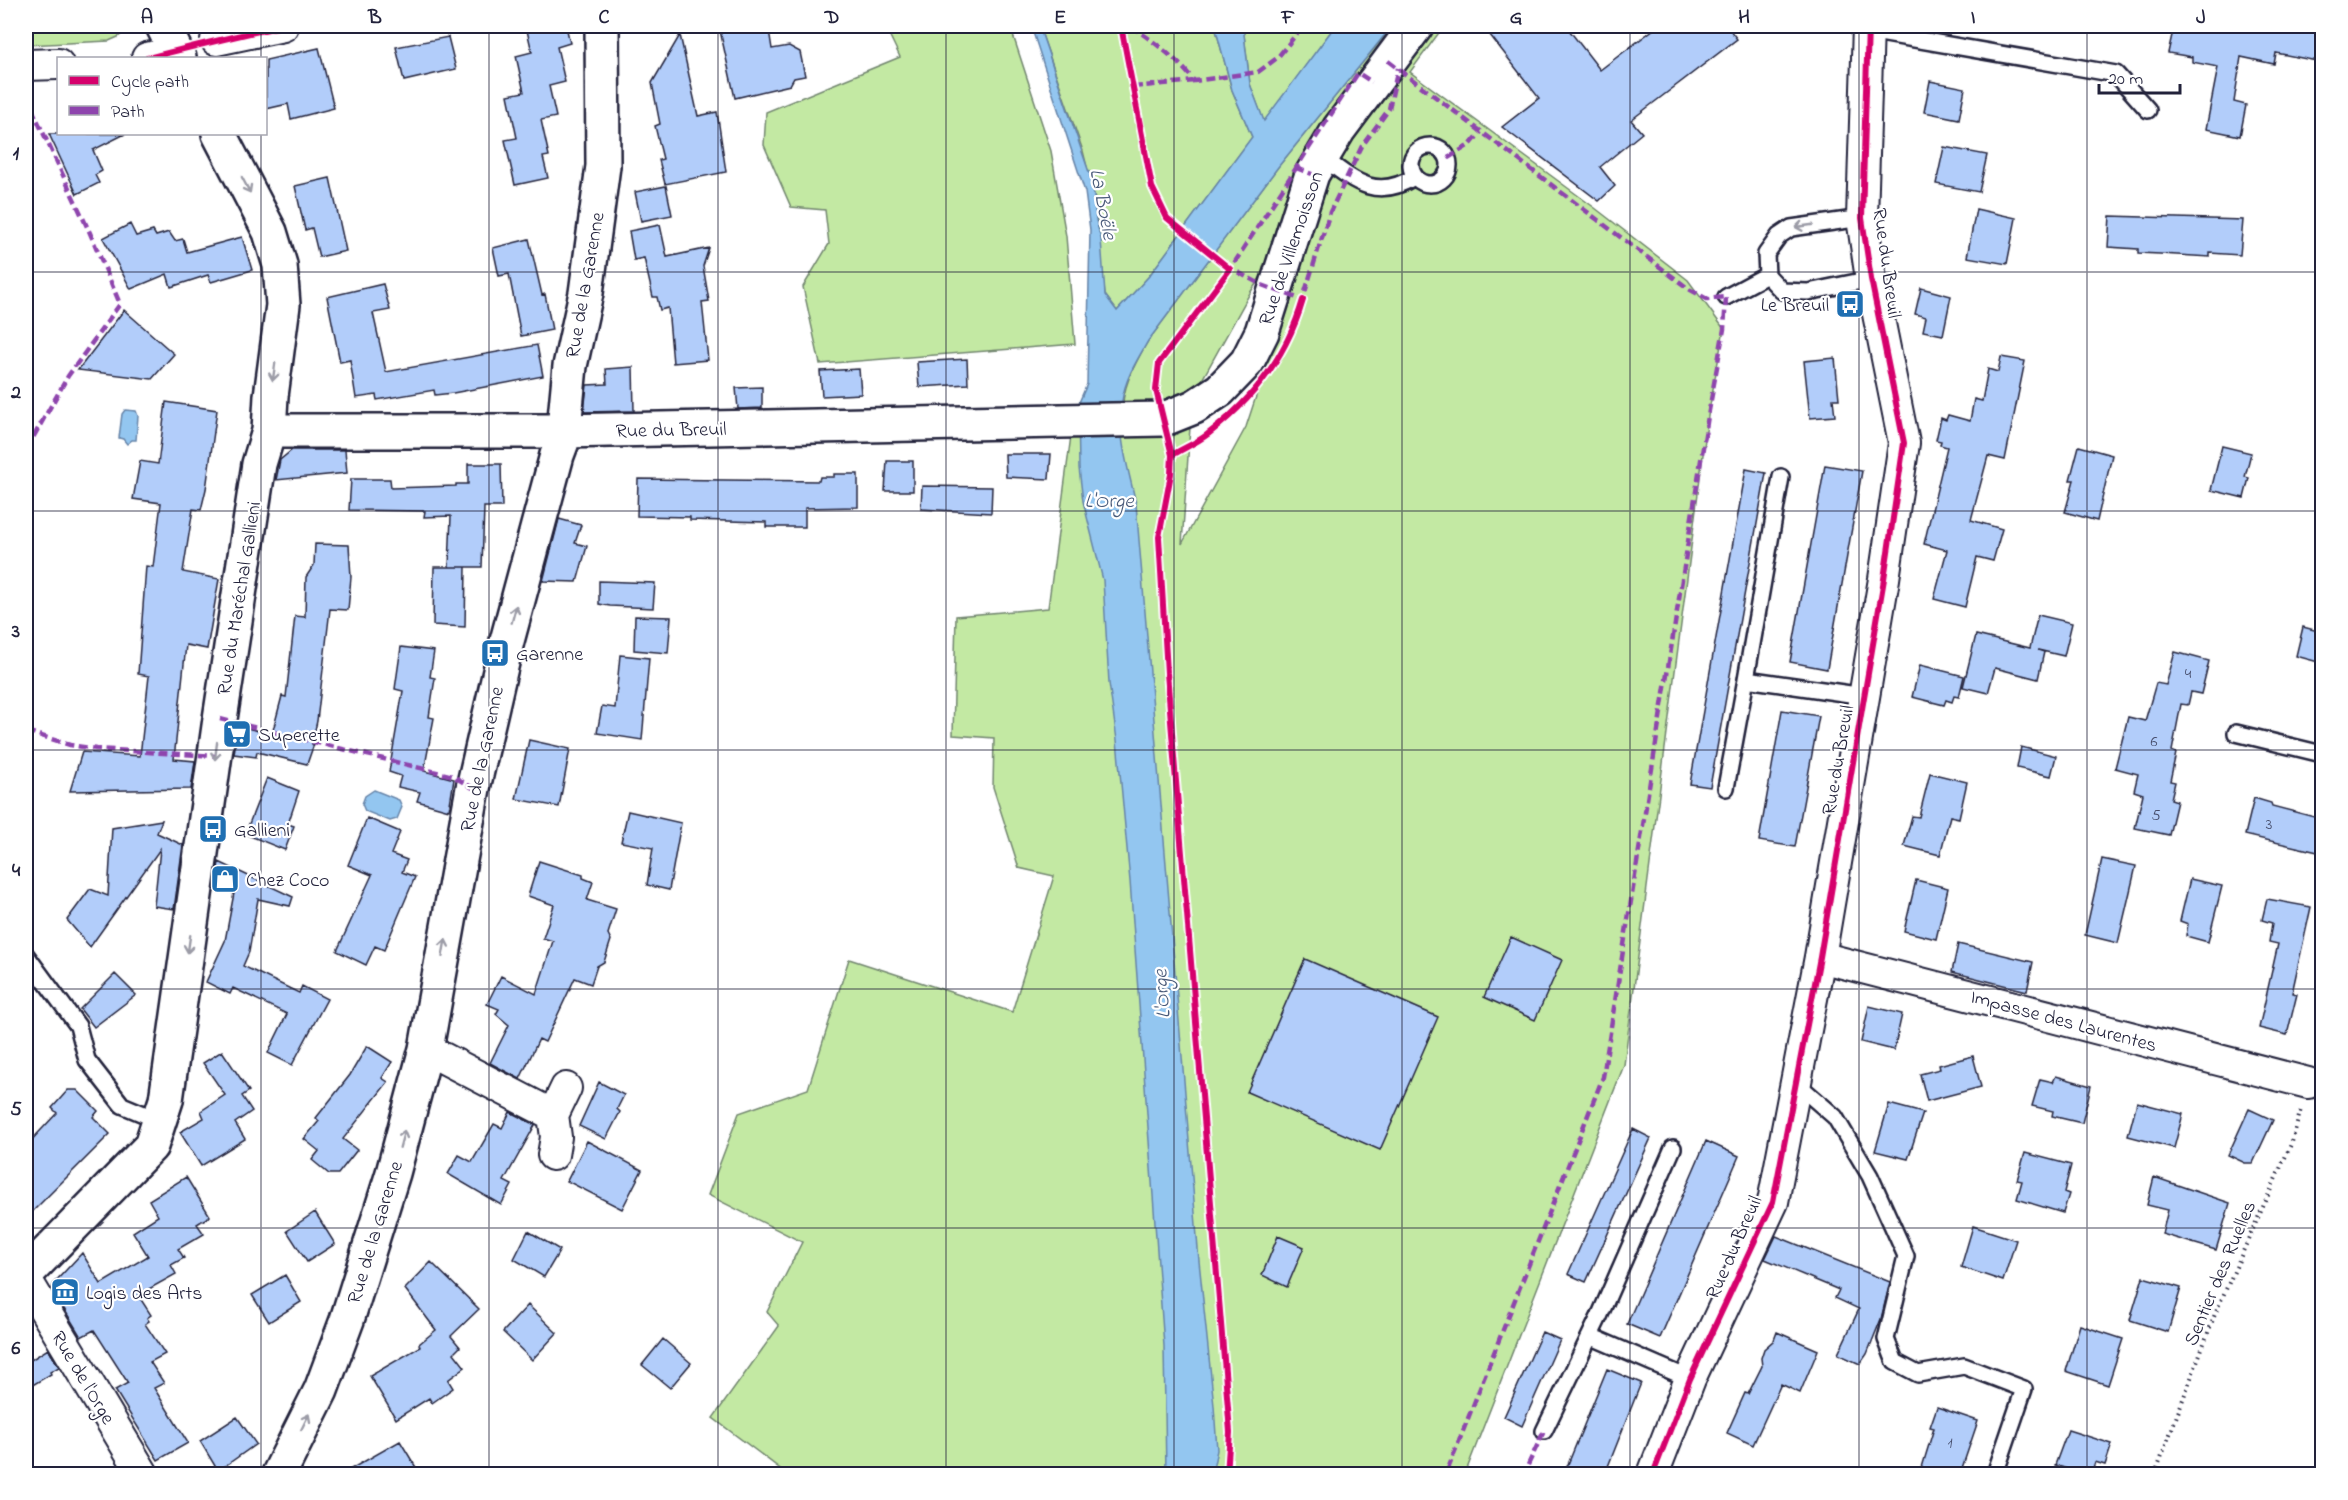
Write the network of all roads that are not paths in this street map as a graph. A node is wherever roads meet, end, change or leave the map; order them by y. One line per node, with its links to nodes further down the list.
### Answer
1 (283, 26): 5 (street)
2 (602, 26): 18 (main road, Rue de la Garenne)
3 (1416, 26): 10 (main road, Rue de Villemoisson)
4 (1868, 28): 8 (lane); 12 (street, Rue du Breuil)
5 (216, 39)
6 (57, 64): 7 (street)
7 (26, 65)
8 (2148, 110)
9 (220, 135): 17 (main road, Rue du Maréchal Gallieni, one-way to 17)
10 (1322, 157): 11 (lane); 16 (main road, Rue de Villemoisson)
11 (1414, 177)
12 (1862, 218): 13 (lane, one-way to 13); 14 (street, Rue du Breuil)
13 (1767, 275): 14 (lane); 15 (lane)
14 (1871, 279): 21 (street, Rue du Breuil)
15 (1726, 297)
16 (1073, 421): 18 (main road, Rue du Breuil)
17 (269, 431): 18 (main road, Rue du Breuil); 32 (main road, Rue du Maréchal Gallieni, one-way to 32)
18 (562, 431): 27 (main road, Rue de la Garenne, one-way to 18)
19 (1781, 477): 20 (lane)
20 (1746, 679): 21 (lane); 24 (lane)
21 (1864, 696): 26 (street, Rue du Breuil)
22 (2236, 733): 23 (lane)
23 (2322, 754)
24 (1726, 788)
25 (26, 955): 32 (lane)
26 (1820, 957): 28 (street, Rue du Breuil); 29 (street, Impasse des Laurentes)
27 (426, 1049): 31 (street); 41 (main road, Rue de la Garenne, one-way to 27)
28 (1796, 1083): 38 (street, Rue du Breuil); 43 (lane)
29 (2308, 1083)
30 (566, 1088): 31 (street)
31 (554, 1115): 34 (street)
32 (161, 1119): 35 (main road, Rue du Maréchal Gallieni)
33 (1673, 1148): 37 (lane)
34 (552, 1155)
35 (26, 1274)
36 (26, 1279): 40 (street, Rue de l'Orge)
37 (1590, 1336): 38 (lane); 39 (lane)
38 (1690, 1379): 42 (street, Rue du Breuil)
39 (1544, 1431)
40 (143, 1474)
41 (279, 1474)
42 (1653, 1474)
43 (1995, 1474)

